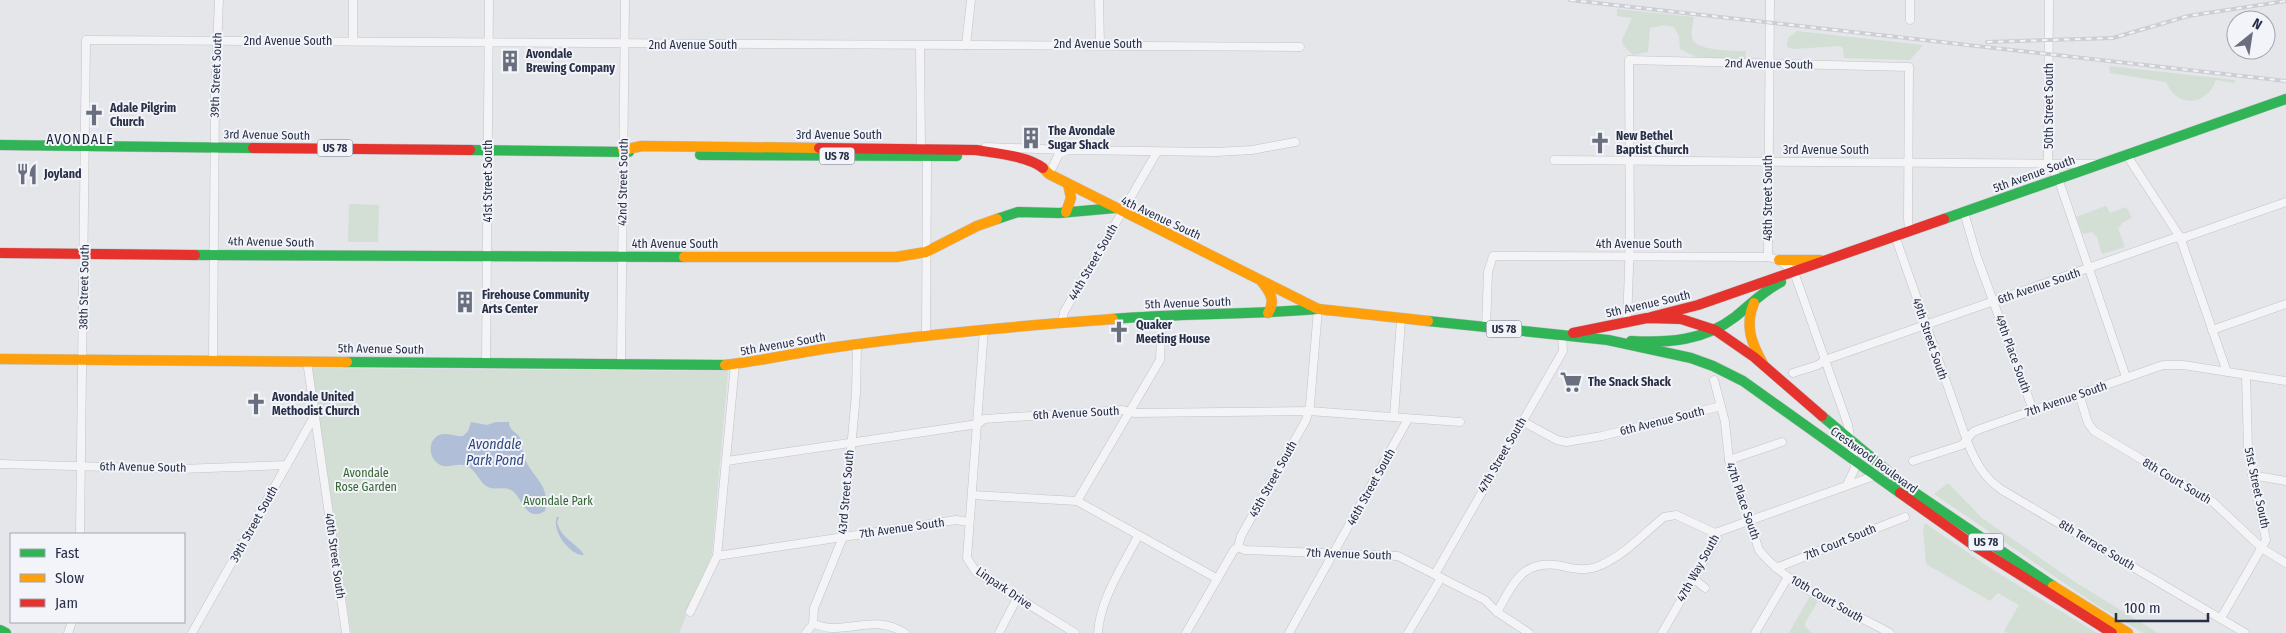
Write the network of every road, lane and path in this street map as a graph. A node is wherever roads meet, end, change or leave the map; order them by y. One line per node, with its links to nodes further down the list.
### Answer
1 (219, 0): 12 (street, 39th Street South)
2 (354, 0): 13 (street)
3 (489, 0): 14 (street, 41st Street South)
4 (625, 0): 15 (street, 42nd Street South)
5 (972, 0): 17 (street)
6 (1099, 0): 16 (street)
7 (1770, 0): 20 (street, 48th Street South)
8 (1910, 0): 10 (street)
9 (2049, 0): 37 (street, 50th Street South)
10 (1910, 20)
11 (86, 40): 12 (street, 2nd Avenue South); 24 (street, 38th Street South)
12 (217, 40): 13 (street, 2nd Avenue South); 25 (street, 39th Street South)
13 (353, 41): 14 (street, 2nd Avenue South)
14 (490, 43): 15 (street, 2nd Avenue South); 27 (street, 41st Street South)
15 (624, 44): 18 (street, 2nd Avenue South); 28 (street, 42nd Street South)
16 (1100, 44): 17 (street, 2nd Avenue South); 19 (street, 2nd Avenue South)
17 (966, 45): 18 (street, 2nd Avenue South)
18 (920, 46): 30 (street)
19 (1300, 47)
20 (1769, 65): 34 (street, 2nd Avenue South); 35 (street, 48th Street South); 36 (street, 2nd Avenue South)
21 (2286, 100): 32 (street, 5th Avenue South)
22 (1295, 142): 31 (street)
23 (0, 145): 24 (street, 3rd Avenue South / US 78)
24 (84, 146): 25 (street, 3rd Avenue South / US 78); 51 (street, 38th Street South)
25 (215, 147): 27 (street, 3rd Avenue South / US 78); 52 (street, 39th Street South)
26 (965, 149): 29 (street); 30 (street, 3rd Avenue South / US 78); 39 (street, 3rd Avenue South / US 78)
27 (488, 150): 28 (street, 3rd Avenue South / US 78); 55 (street, 41st Street South)
28 (623, 150): 30 (street, 3rd Avenue South / US 78); 53 (street, 42nd Street South)
29 (1068, 150): 31 (street); 39 (street)
30 (924, 152): 39 (street, 3rd Avenue South / US 78); 49 (street)
31 (1157, 152): 43 (street, 44th Street South)
32 (2126, 154): 38 (street, 5th Avenue South); 48 (street)
33 (1554, 160): 34 (street, 3rd Avenue South)
34 (1629, 161): 35 (street, 3rd Avenue South); 54 (street)
35 (1768, 162): 36 (street, 3rd Avenue South); 56 (street, 48th Street South)
36 (1908, 163): 37 (street, 3rd Avenue South); 46 (street)
37 (2048, 163): 38 (street, 3rd Avenue South); 40 (street, 50th Street South)
38 (2098, 164): 40 (street, 5th Avenue South)
39 (1049, 174): 41 (street, US 78)
40 (2058, 178): 45 (street, 5th Avenue South); 59 (street, 50th Street South)
41 (1068, 184): 43 (street, US 78); 44 (street)
42 (2286, 202): 48 (street, 6th Avenue South)
43 (1119, 210): 44 (street, 4th Avenue South); 61 (street, 4th Avenue South / US 78); 70 (street, 44th Street South)
44 (1066, 212): 49 (street, 4th Avenue South)
45 (1964, 212): 46 (street, 5th Avenue South); 63 (street, 49th Place South)
46 (1910, 231): 47 (street, 5th Avenue South)
47 (1895, 236): 58 (street, 5th Avenue South); 72 (street, 49th Street South)
48 (2180, 237): 59 (street, 6th Avenue South); 76 (street)
49 (926, 252): 53 (street, 4th Avenue South); 78 (street)
50 (0, 253): 51 (street, 4th Avenue South)
51 (85, 253): 52 (street, 4th Avenue South); 82 (street, 38th Street South)
52 (214, 254): 55 (street, 4th Avenue South); 83 (street, 39th Street South)
53 (622, 256): 55 (street, 4th Avenue South); 87 (street, 42nd Street South)
54 (1630, 256): 56 (street, 4th Avenue South); 71 (street); 73 (street, 4th Avenue South)
55 (488, 257): 86 (street, 41st Street South)
56 (1768, 257): 57 (street, 48th Street South)
57 (1779, 260): 58 (street); 60 (street, 48th Street South)
58 (1826, 260): 60 (street, 5th Avenue South)
59 (2089, 268): 63 (street, 6th Avenue South); 93 (street, 50th Street South)
60 (1792, 273): 62 (street, 5th Avenue South); 68 (street, 5th Avenue South); 84 (street)
61 (1262, 282): 65 (street, 4th Avenue South / US 78); 66 (street)
62 (1760, 295): 75 (street, 5th Avenue South); 89 (street)
63 (1994, 301): 72 (street, 6th Avenue South); 98 (street, 49th Place South)
64 (2286, 304): 76 (street)
65 (1318, 309): 66 (street, 5th Avenue South); 69 (street, 5th Avenue South / US 78); 99 (street, 45th Street South)
66 (1268, 313): 67 (street, 5th Avenue South)
67 (1162, 315): 70 (street, 5th Avenue South); 100 (street)
68 (1648, 318): 71 (street, 5th Avenue South / US 78); 75 (street, Crestwood Boulevard / US 78)
69 (1400, 320): 73 (street, 5th Avenue South / US 78); 102 (street)
70 (1062, 322): 74 (street, 5th Avenue South)
71 (1627, 323): 77 (street, 5th Avenue South / US 78)
72 (1926, 324): 84 (street, 6th Avenue South); 107 (street, 49th Street South)
73 (1486, 328): 77 (street, 5th Avenue South / US 78)
74 (984, 329): 78 (street, 5th Avenue South); 106 (street)
75 (1715, 330): 79 (street, 5th Avenue South); 89 (street, Crestwood Boulevard / US 78)
76 (2212, 330): 90 (street)
77 (1565, 335): 79 (street, 5th Avenue South / US 78); 104 (street, 47th Street South)
78 (926, 336): 80 (street, 5th Avenue South)
79 (1608, 340): 113 (street, Crestwood Boulevard / US 78)
80 (857, 344): 88 (street, 5th Avenue South); 110 (street, 43rd Street South)
81 (0, 359): 82 (street, 5th Avenue South)
82 (83, 360): 83 (street, 5th Avenue South); 117 (street, 38th Street South)
83 (213, 360): 85 (street, 5th Avenue South)
84 (1825, 360): 91 (street, 6th Avenue South); 109 (street)
85 (307, 361): 86 (street, 5th Avenue South); 101 (street, 40th Street South)
86 (486, 363): 87 (street, 5th Avenue South)
87 (622, 364): 88 (street, 5th Avenue South)
88 (735, 364): 112 (street)
89 (1763, 365): 109 (street, Crestwood Boulevard / US 78)
90 (2227, 372): 92 (street); 93 (street, 7th Avenue South)
91 (1793, 373)
92 (2246, 375): 95 (street); 118 (street, 51st Street South)
93 (2126, 377): 96 (street, 7th Avenue South)
94 (1714, 380): 97 (street, 47th Place South)
95 (2286, 382)
96 (2079, 394): 98 (street, 7th Avenue South); 132 (street, 8th Court South)
97 (1721, 406): 104 (street, 6th Avenue South); 111 (street, 47th Place South)
98 (2033, 410): 107 (street, 7th Avenue South)
99 (1309, 411): 100 (street, 6th Avenue South); 102 (street, 6th Avenue South); 131 (street, 45th Street South)
100 (1130, 412): 106 (street, 6th Avenue South); 123 (street)
101 (315, 415): 116 (street, 39th Street South); 151 (street, 40th Street South)
102 (1394, 417): 103 (street, 6th Avenue South)
103 (1408, 419): 105 (street, 6th Avenue South); 133 (street, 46th Street South)
104 (1522, 421): 138 (street, 47th Street South)
105 (1460, 422)
106 (978, 424): 110 (street, 6th Avenue South); 122 (street)
107 (1967, 440): 114 (street, 7th Avenue South); 146 (street, 8th Terrace South)
108 (1782, 442): 111 (street)
109 (1852, 442): 113 (street); 165 (street, Crestwood Boulevard / US 78)
110 (851, 443): 112 (street, 6th Avenue South); 130 (street, 43rd Street South)
111 (1728, 460): 125 (street, 47th Place South)
112 (727, 461): 134 (street)
113 (1854, 461): 119 (street, Crestwood Boulevard / US 78); 121 (street)
114 (1913, 461)
115 (0, 464): 117 (street, 6th Avenue South)
116 (287, 465): 117 (street, 6th Avenue South); 150 (street, 39th Street South)
117 (80, 466): 127 (street, 38th Street South)
118 (2252, 475): 120 (street); 132 (street, 51st Street South)
119 (1874, 476): 121 (street); 164 (street, Crestwood Boulevard / US 78)
120 (2286, 481)
121 (1848, 485): 125 (street)
122 (972, 495): 123 (street); 126 (street)
123 (1076, 501): 129 (street)
124 (1905, 516): 137 (street, 7th Court South)
125 (1749, 520): 128 (street, 47th Way South); 135 (street, 47th Place South)
126 (969, 522): 130 (street, 7th Avenue South); 143 (street, Linpark Drive)
127 (80, 533)
128 (1715, 533): 141 (street, 47th Way South); 145 (street)
129 (1138, 536): 140 (street); 156 (street)
130 (843, 537): 134 (street, 7th Avenue South); 147 (street, 43rd Street South)
131 (1238, 546): 133 (street, 7th Avenue South); 140 (street, 45th Street South)
132 (2263, 549): 136 (street, 8th Court South); 146 (street, 51st Street South)
133 (1334, 555): 138 (street, 7th Avenue South); 158 (street, 46th Street South)
134 (717, 556): 144 (street)
135 (1767, 560): 137 (street, 10th Court South)
136 (2286, 563)
137 (1776, 568): 139 (street, 10th Court South)
138 (1438, 576): 145 (street, 7th Avenue South); 159 (street, 47th Street South)
139 (1788, 577): 162 (street); 163 (street, 10th Court South)
140 (1216, 578): 157 (street, 45th Street South)
141 (1694, 579): 142 (street); 161 (street, 47th Way South)
142 (1706, 588)
143 (1017, 598): 154 (street); 155 (street, Linpark Drive)
144 (690, 612)
145 (1497, 612): 160 (street, 7th Avenue South)
146 (2221, 618): 166 (street, 8th Terrace South)
147 (813, 624): 152 (street, 43rd Street South); 153 (street)
148 (0, 630): 149 (street)
149 (6, 633)
150 (192, 633)
151 (346, 633)
152 (806, 633)
153 (905, 633)
154 (999, 633)
155 (1075, 633)
156 (1098, 633)
157 (1186, 633)
158 (1289, 633)
159 (1408, 633)
160 (1529, 633)
161 (1662, 633)
162 (1755, 633)
163 (1890, 633)
164 (2112, 633)
165 (2128, 633)
166 (2245, 633)

